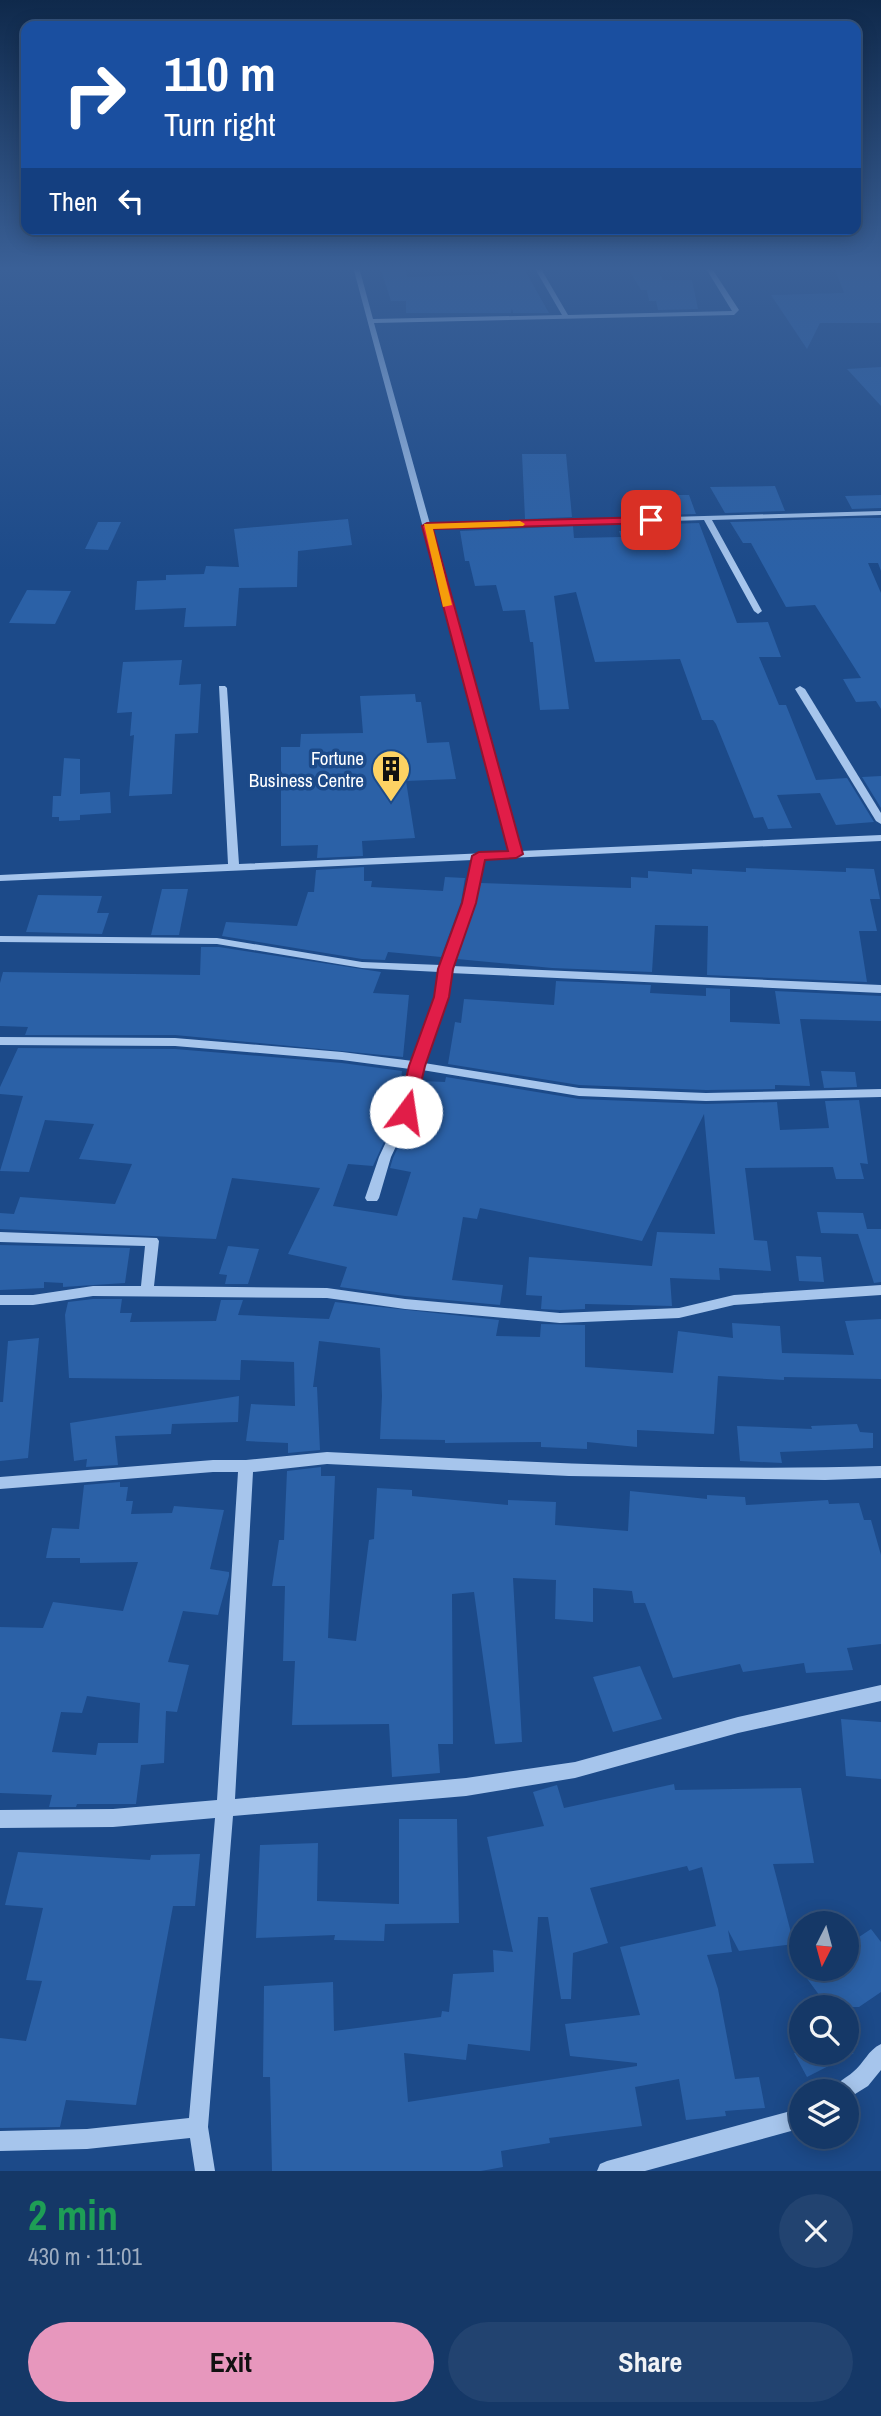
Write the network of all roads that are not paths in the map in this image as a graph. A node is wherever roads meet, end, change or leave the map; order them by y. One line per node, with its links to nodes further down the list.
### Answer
1 (384, 368): 4 (street)
2 (881, 513): 3 (street)
3 (707, 519): 4 (street); 5 (street)
4 (427, 526): 10 (street)
5 (758, 611)
6 (222, 688): 12 (street)
7 (800, 689): 8 (street)
8 (881, 821)
9 (881, 838): 10 (street)
10 (516, 854): 11 (street)
11 (479, 856): 12 (street); 15 (street)
12 (234, 867): 13 (street)
13 (0, 878)
14 (0, 939): 15 (street)
15 (445, 969): 16 (street); 18 (street)
16 (881, 989)
17 (0, 1041): 18 (street)
18 (417, 1066): 19 (street); 20 (street)
19 (881, 1093)
20 (372, 1198)
21 (0, 1237): 23 (street)
22 (881, 1290): 23 (street)
23 (147, 1291): 24 (street)
24 (0, 1300)
25 (246, 1466): 26 (street); 27 (street); 29 (street)
26 (881, 1472)
27 (0, 1483)
28 (881, 1693): 29 (street)
29 (225, 1809): 30 (street); 34 (street)
30 (0, 1819)
31 (881, 2054): 32 (street)
32 (859, 2080)
33 (789, 2122): 37 (street)
34 (198, 2127): 35 (street); 36 (street)
35 (0, 2140)
36 (205, 2171)
37 (607, 2171)

